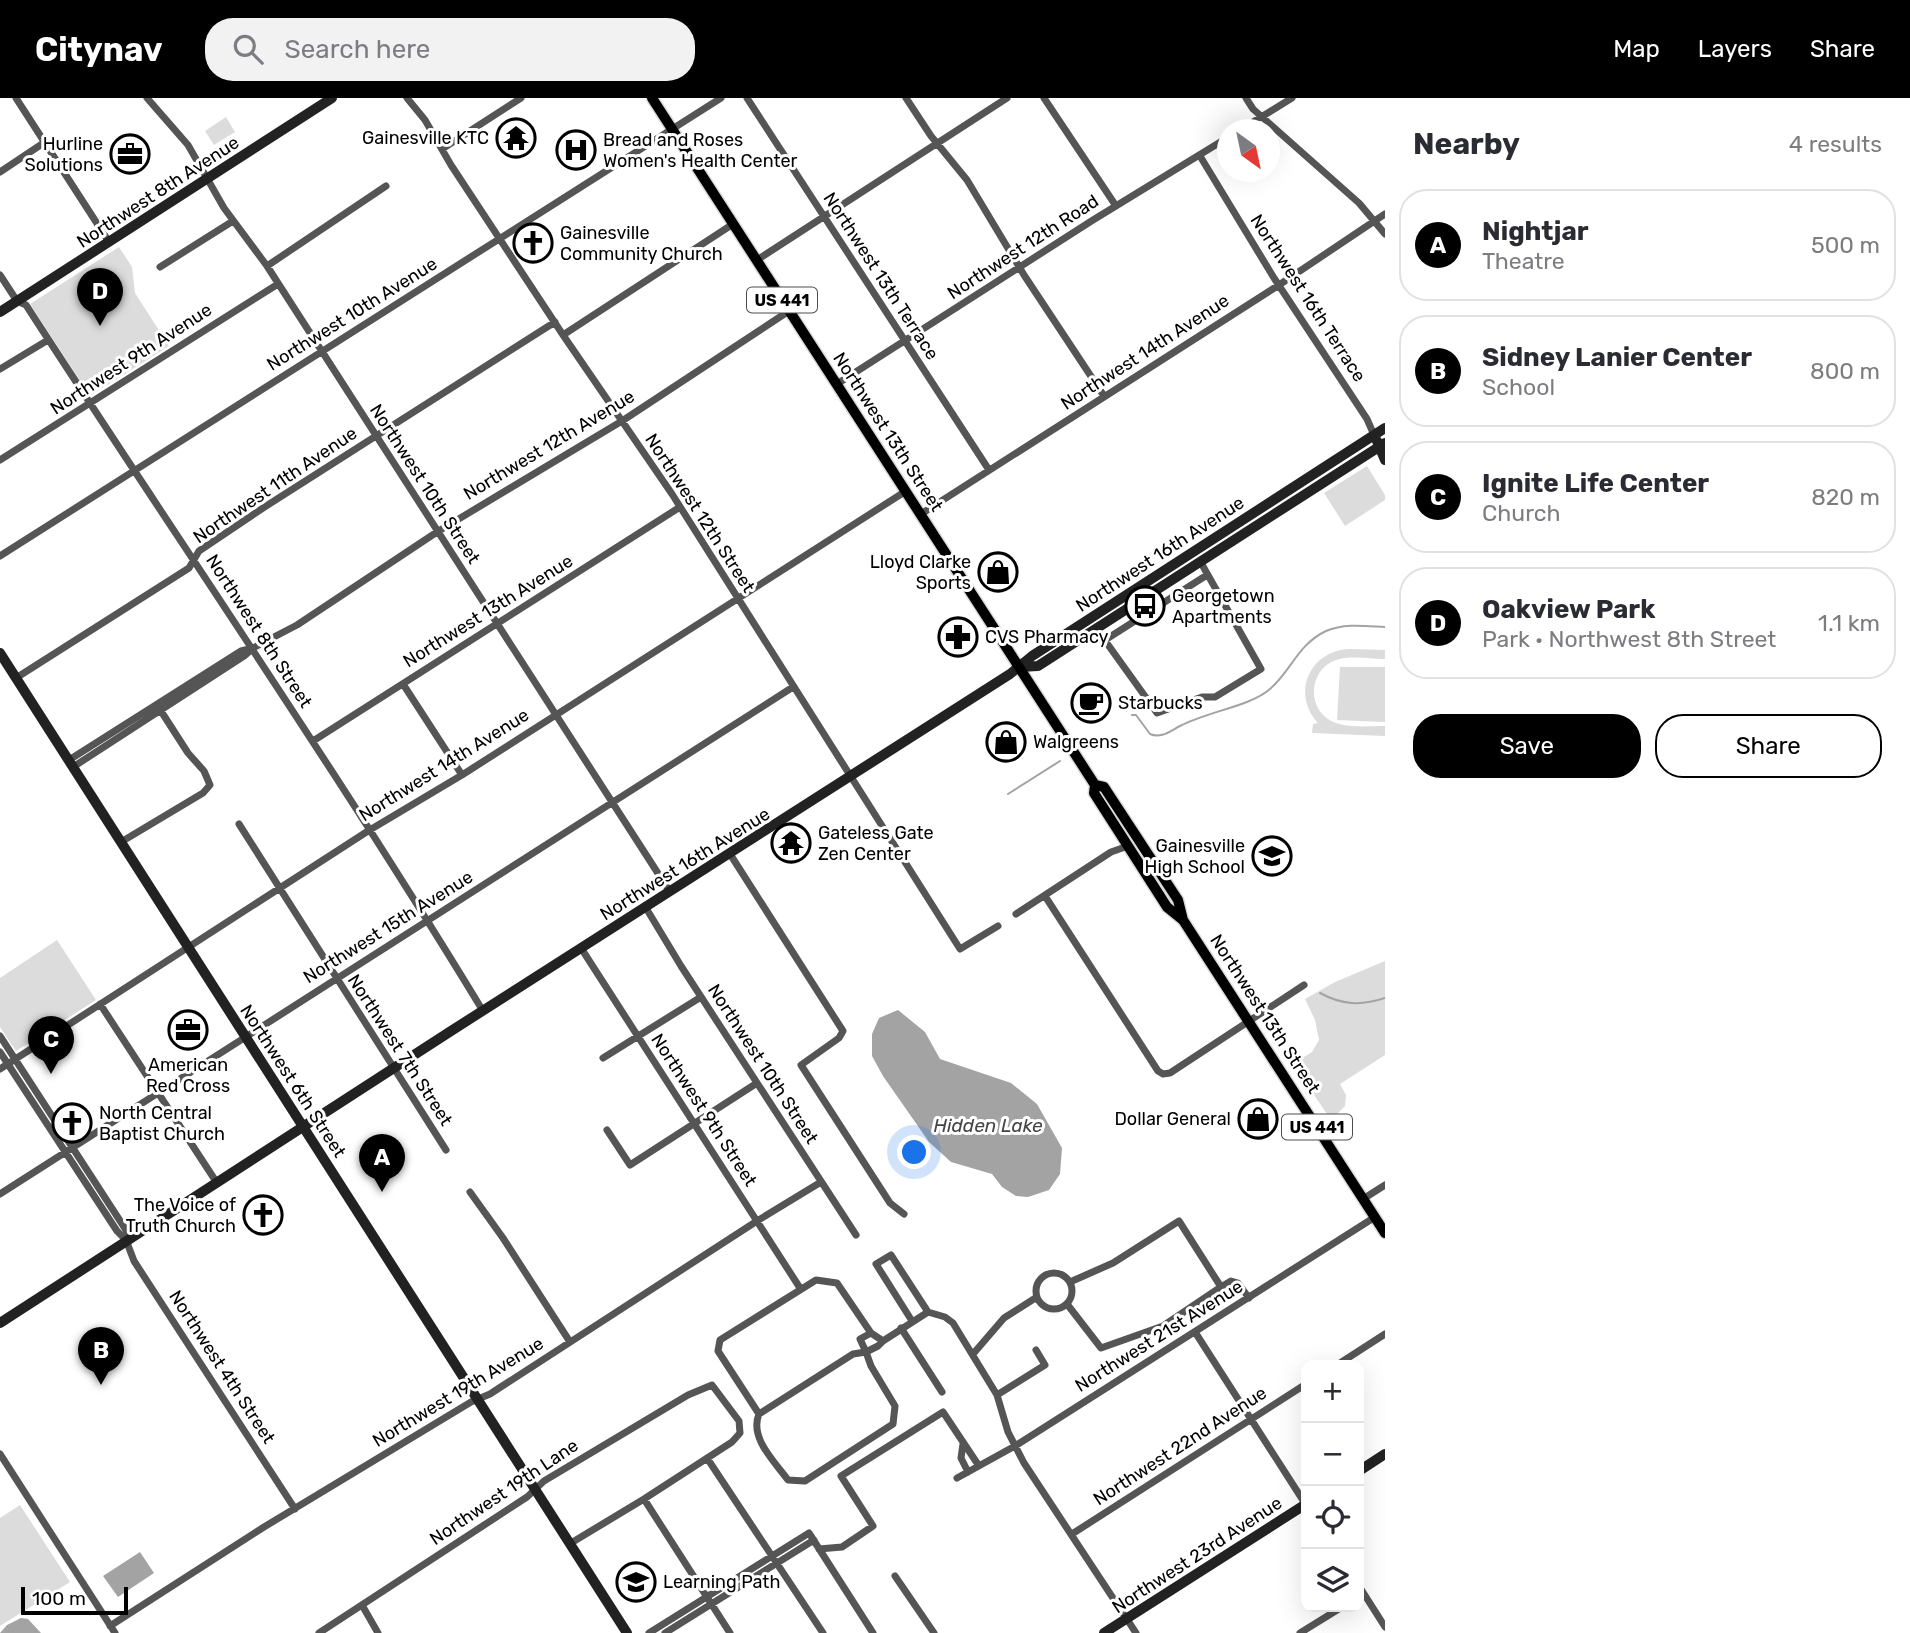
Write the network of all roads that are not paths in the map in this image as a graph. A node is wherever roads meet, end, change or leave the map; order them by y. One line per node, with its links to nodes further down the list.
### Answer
1 (16, 98): 17 (street)
2 (146, 98): 23 (street, Northwest 10th Street)
3 (332, 98): 23 (main road, Northwest 8th Avenue)
4 (407, 98): 20 (street, Northwest 12th Street)
5 (521, 98): 20 (street)
6 (652, 98): 16 (main road, Northwest 13th Street / US 441)
7 (721, 98): 16 (street, Northwest 10th Avenue)
8 (747, 98): 27 (street, Northwest 13th Terrace)
9 (906, 98): 18 (street)
10 (1007, 98): 18 (street)
11 (1044, 98): 25 (street)
12 (1247, 98): 14 (street)
13 (1292, 98): 14 (street)
14 (1262, 115): 15 (street); 28 (street)
15 (1256, 119)
16 (672, 129): 30 (main road, Northwest 13th Street / US 441); 32 (street, Northwest 10th Avenue)
17 (45, 142): 22 (street); 33 (street)
18 (937, 143): 27 (street); 37 (street)
19 (1217, 144): 21 (street, Northwest 12th Road)
20 (442, 149): 32 (street, Northwest 12th Street)
21 (1199, 156): 25 (street, Northwest 12th Road); 40 (street, Northwest 16th Terrace)
22 (0, 172)
23 (208, 179): 29 (street, Northwest 10th Street); 33 (main road, Northwest 8th Avenue)
24 (386, 186): 35 (street)
25 (1115, 206): 37 (street, Northwest 12th Road)
26 (1385, 214): 28 (street, Northwest 14th Avenue)
27 (825, 217): 34 (street); 47 (street, Northwest 13th Terrace)
28 (1374, 220): 31 (street); 40 (street, Northwest 14th Avenue)
29 (233, 221): 35 (street, Northwest 10th Street); 36 (street)
30 (733, 224): 34 (main road, Northwest 13th Street / US 441); 45 (street)
31 (1385, 234)
32 (501, 238): 44 (street, Northwest 12th Street); 48 (street, Northwest 10th Avenue)
33 (109, 242): 41 (main road, Northwest 8th Avenue)
34 (757, 260): 42 (main road, Northwest 13th Street / US 441)
35 (267, 266): 39 (street, Northwest 10th Street)
36 (160, 267)
37 (1020, 267): 47 (street, Northwest 12th Road); 51 (street)
38 (0, 275): 41 (street, Northwest 8th Street)
39 (278, 284): 48 (street, Northwest 10th Street); 52 (street, Northwest 9th Avenue)
40 (1279, 285): 51 (street, Northwest 14th Avenue); 55 (street, Northwest 16th Terrace)
41 (17, 301): 43 (main road, Northwest 8th Avenue); 46 (street, Northwest 8th Street)
42 (789, 311): 50 (main road, Northwest 13th Street / US 441); 53 (street, Northwest 12th Avenue)
43 (0, 312)
44 (555, 322): 45 (street, Northwest 12th Street); 56 (street, Northwest 11th Avenue)
45 (563, 334): 53 (street, Northwest 12th Street)
46 (48, 340): 49 (street); 52 (street, Northwest 8th Street)
47 (905, 341): 50 (street, Northwest 12th Road); 60 (street, Northwest 13th Terrace)
48 (321, 353): 56 (street, Northwest 10th Street); 61 (street, Northwest 10th Avenue)
49 (0, 369)
50 (837, 384): 62 (main road, Northwest 13th Street / US 441)
51 (1104, 396): 60 (street, Northwest 14th Avenue)
52 (90, 403): 58 (street, Northwest 9th Avenue); 61 (street, Northwest 8th Street)
53 (622, 421): 63 (street, Northwest 12th Street); 67 (street, Northwest 12th Avenue)
54 (1385, 428): 55 (main road, Northwest 16th Avenue)
55 (1374, 435): 57 (main road, Northwest 16th Terrace); 64 (main road, Northwest 16th Avenue)
56 (375, 437): 67 (street, Northwest 10th Street); 70 (street, Northwest 11th Avenue)
57 (1382, 445): 59 (main road, Northwest 16th Terrace); 66 (main road, Northwest 16th Avenue)
58 (0, 460)
59 (1385, 460)
60 (989, 470): 65 (street, Northwest 14th Avenue)
61 (134, 471): 69 (street, Northwest 10th Avenue); 70 (street, Northwest 8th Street)
62 (906, 491): 65 (main road, Northwest 13th Street / US 441); 73 (street, Northwest 14th Avenue)
63 (680, 507): 73 (street, Northwest 12th Street); 74 (street, Northwest 13th Avenue)
64 (1261, 508): 66 (main road); 68 (main road, Northwest 16th Avenue)
65 (921, 514): 79 (main road, Northwest 13th Street / US 441)
66 (1266, 519): 71 (main road, Northwest 16th Avenue)
67 (437, 532): 74 (street, Northwest 10th Street); 77 (street, Northwest 12th Avenue)
68 (1195, 550): 71 (main road); 79 (main road, Northwest 16th Avenue)
69 (0, 556)
70 (194, 560): 77 (street, Northwest 8th Street); 80 (street, Northwest 11th Avenue)
71 (1200, 561): 72 (street); 75 (main road, Northwest 16th Avenue)
72 (1207, 575): 76 (street); 76 (street)
73 (738, 599): 82 (street, Northwest 12th Street); 84 (street, Northwest 14th Avenue)
74 (497, 624): 81 (street, Northwest 13th Avenue); 84 (street, Northwest 10th Street)
75 (1096, 628): 76 (street); 79 (main road, Northwest 16th Avenue)
76 (1105, 640)
77 (253, 648): 83 (street, Northwest 12th Avenue); 85 (street, Northwest 8th Street)
78 (0, 653): 80 (main road, Northwest 6th Street)
79 (1020, 667): 88 (main road, Northwest 16th Avenue); 89 (main road, Northwest 13th Street / US 441)
80 (16, 678): 86 (main road, Northwest 6th Street)
81 (402, 684): 85 (street, Northwest 13th Avenue); 87 (street)
82 (793, 687): 88 (street, Northwest 12th Street); 90 (street, Northwest 15th Avenue)
83 (159, 708): 86 (street, Northwest 12th Avenue); 93 (street)
84 (556, 714): 87 (street, Northwest 14th Avenue); 90 (street, Northwest 10th Street)
85 (313, 741): 92 (street, Northwest 8th Street)
86 (71, 764): 93 (main road, Northwest 6th Street)
87 (462, 775): 92 (street, Northwest 14th Avenue)
88 (851, 776): 95 (main road, Northwest 16th Avenue); 104 (street, Northwest 12th Street)
89 (1095, 785): 94 (main road, Northwest 13th Street / US 441); 99 (main road, Northwest 13th Street / US 441)
90 (613, 802): 97 (street, Northwest 10th Street); 102 (street, Northwest 15th Avenue)
91 (239, 824): 96 (street, Northwest 7th Street)
92 (368, 831): 96 (street, Northwest 14th Avenue); 102 (street, Northwest 8th Street)
93 (121, 842): 105 (main road, Northwest 6th Street)
94 (1126, 843): 98 (street); 99 (main road); 103 (main road, Northwest 13th Street / US 441)
95 (730, 854): 97 (main road, Northwest 16th Avenue); 135 (street)
96 (280, 888): 105 (street, Northwest 14th Avenue); 107 (street, Northwest 7th Street)
97 (670, 892): 100 (main road, Northwest 16th Avenue)
98 (1045, 896): 101 (street); 112 (street)
99 (1178, 900): 103 (main road, Northwest 13th Street / US 441)
100 (646, 908): 106 (main road, Northwest 16th Avenue); 109 (street, Northwest 10th Street)
101 (1016, 914)
102 (428, 920): 107 (street, Northwest 15th Avenue); 111 (street, Northwest 8th Street)
103 (1183, 920): 112 (main road, Northwest 13th Street / US 441)
104 (998, 926)
105 (188, 947): 110 (street, Northwest 14th Avenue); 114 (main road, Northwest 6th Street)
106 (581, 948): 111 (main road, Northwest 16th Avenue); 115 (street, Northwest 9th Street)
107 (335, 978): 114 (street, Northwest 15th Avenue); 120 (street, Northwest 7th Street)
108 (1304, 985): 112 (street)
109 (701, 997): 115 (street); 121 (street, Northwest 10th Street)
110 (100, 1003): 118 (street, Northwest 14th Avenue); 122 (street)
111 (483, 1011): 120 (main road, Northwest 16th Avenue)
112 (1248, 1021): 134 (main road, Northwest 13th Street / US 441)
113 (0, 1036): 118 (street, Northwest 4th Street)
114 (246, 1036): 122 (street, Northwest 15th Avenue); 124 (main road, Northwest 6th Street)
115 (639, 1036): 117 (street); 123 (street, Northwest 9th Street)
116 (0, 1052): 118 (street, Northwest 4th Street)
117 (603, 1058)
118 (11, 1061): 119 (street, Northwest 14th Avenue); 126 (street, Northwest 4th Street); 128 (street, Northwest 4th Street)
119 (0, 1069)
120 (393, 1069): 124 (main road, Northwest 16th Avenue); 127 (street, Northwest 7th Street)
121 (757, 1083): 123 (street); 129 (street, Northwest 10th Street)
122 (158, 1092): 126 (street, Northwest 15th Avenue); 130 (street)
123 (695, 1125): 125 (street); 137 (street, Northwest 9th Street)
124 (303, 1126): 130 (main road, Northwest 16th Avenue); 163 (main road, Northwest 6th Street)
125 (607, 1130)
126 (73, 1146): 128 (street, Northwest 15th Avenue); 140 (street, Northwest 4th Street)
127 (446, 1150)
128 (64, 1153): 133 (street, Northwest 15th Avenue); 140 (street, Northwest 4th Street)
129 (821, 1182): 137 (street, Northwest 19th Avenue); 139 (street, Northwest 10th Street)
130 (217, 1183): 140 (main road, Northwest 16th Avenue)
131 (1385, 1185): 134 (street)
132 (470, 1192): 155 (street)
133 (0, 1194)
134 (1363, 1199): 136 (main road, Northwest 13th Street / US 441)
135 (904, 1214)
136 (1375, 1217): 138 (main road, Northwest 13th Street / US 441); 145 (street, Northwest 21st Avenue)
137 (757, 1221): 143 (street, Northwest 9th Street); 155 (street, Northwest 19th Avenue)
138 (1385, 1233)
139 (856, 1235)
140 (126, 1240): 149 (main road, Northwest 16th Avenue); 179 (street, Northwest 4th Street)
141 (1070, 1282): 142 (street); 144 (street); 146 (street)
142 (1221, 1287): 145 (street); 146 (street)
143 (800, 1288): 152 (street); 164 (street)
144 (1037, 1297): 146 (street); 158 (street)
145 (1249, 1298): 151 (street, Northwest 21st Avenue)
146 (1067, 1304)
147 (928, 1312): 148 (street); 148 (street); 158 (street)
148 (912, 1321): 150 (street)
149 (0, 1323)
150 (901, 1328): 154 (street); 161 (street)
151 (1195, 1332): 165 (street); 167 (street, Northwest 21st Avenue)
152 (871, 1333): 154 (street); 157 (street)
153 (1385, 1334): 159 (street)
154 (883, 1341): 157 (street)
155 (570, 1342): 163 (street, Northwest 19th Avenue)
156 (1036, 1350): 162 (street)
157 (866, 1352): 164 (street); 164 (street)
158 (973, 1354): 162 (street)
159 (1345, 1360)
160 (1301, 1387): 165 (street, Northwest 22nd Avenue)
161 (942, 1392)
162 (997, 1395): 167 (street)
163 (478, 1398): 175 (main road, Northwest 6th Street); 179 (street, Northwest 19th Avenue)
164 (760, 1414)
165 (1251, 1419): 176 (street); 180 (street, Northwest 22nd Avenue)
166 (963, 1444): 171 (street); 173 (street); 183 (street)
167 (1015, 1446): 171 (street, Northwest 21st Avenue); 180 (street)
168 (0, 1454): 193 (street)
169 (1385, 1454): 172 (main road)
170 (707, 1458): 175 (street, Northwest 19th Lane); 177 (street); 184 (street)
171 (979, 1466): 173 (street, Northwest 21st Avenue)
172 (1364, 1468)
173 (968, 1472): 174 (street, Northwest 21st Avenue)
174 (957, 1478)
175 (536, 1489): 182 (main road, Northwest 6th Street); 189 (street, Northwest 19th Lane)
176 (1301, 1496)
177 (644, 1499): 182 (street); 188 (street)
178 (1301, 1507): 191 (main road, Northwest 23rd Avenue)
179 (295, 1509): 193 (street, Northwest 19th Avenue)
180 (1072, 1534): 191 (street)
181 (814, 1540): 183 (street); 184 (street); 185 (street)
182 (570, 1544): 196 (main road, Northwest 6th Street)
183 (819, 1549): 201 (street)
184 (772, 1555): 185 (street); 188 (street)
185 (778, 1563): 188 (street); 200 (street)
186 (895, 1576): 202 (street)
187 (1364, 1599): 192 (street)
188 (709, 1600): 197 (street); 198 (street); 199 (street)
189 (362, 1605): 194 (street, Northwest 19th Lane); 195 (street)
190 (1334, 1612): 205 (street)
191 (1127, 1618): 203 (main road, Northwest 23rd Avenue); 204 (street)
192 (1385, 1628)
193 (113, 1629)
194 (319, 1633)
195 (378, 1633)
196 (627, 1633)
197 (649, 1633)
198 (666, 1633)
199 (730, 1633)
200 (823, 1633)
201 (873, 1633)
202 (934, 1633)
203 (1104, 1633)
204 (1136, 1633)
205 (1300, 1633)

